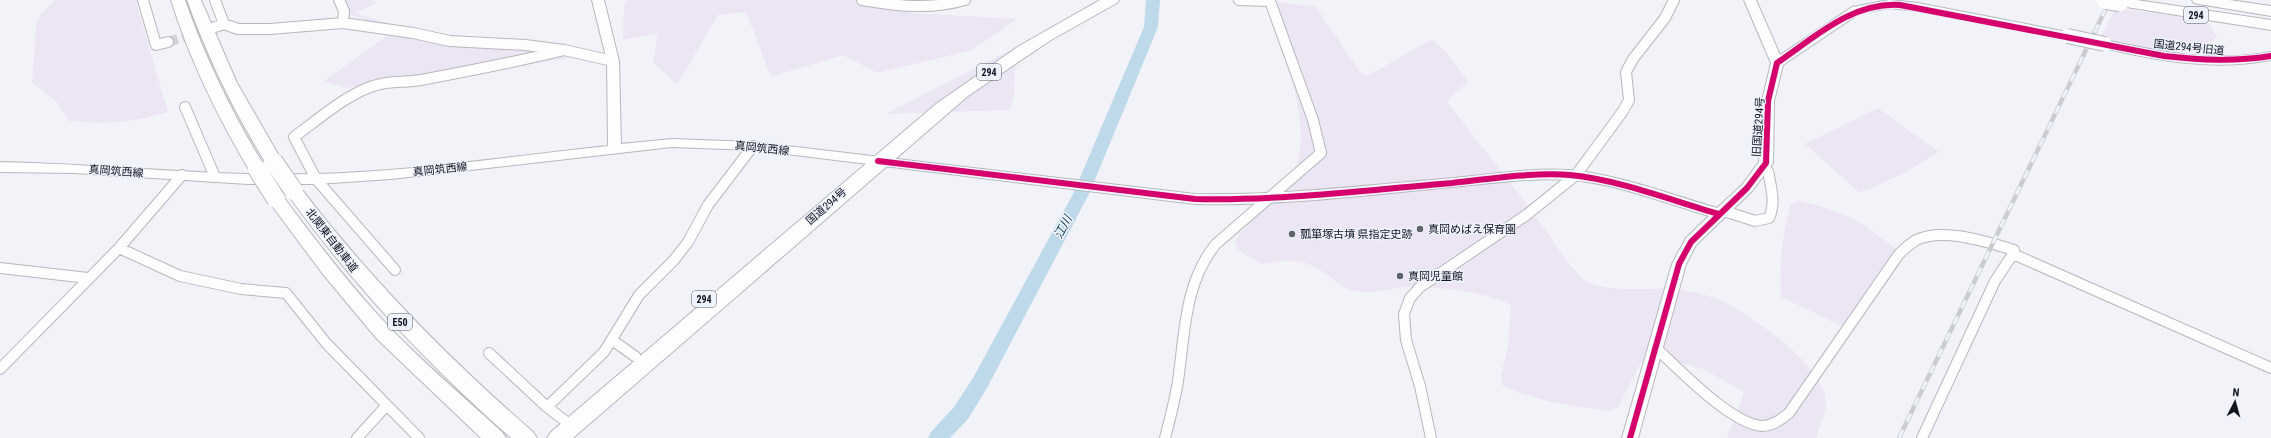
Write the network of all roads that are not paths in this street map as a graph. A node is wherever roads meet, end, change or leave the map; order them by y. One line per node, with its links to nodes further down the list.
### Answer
1 (143, 0): 22 (street)
2 (178, 0): 56 (highway, 北関東自動車道 / E50, bridge)
3 (194, 0): 53 (highway, 北関東自動車道 / E50, bridge)
4 (214, 0): 19 (street)
5 (339, 0): 18 (street)
6 (598, 0): 25 (street)
7 (862, 0): 8 (street)
8 (965, 0)
9 (1097, 0): 30 (highway, 国道294号 / 294)
10 (1112, 0): 30 (highway, 国道294号 / 294)
11 (1239, 0): 15 (street)
12 (1674, 0): 34 (street)
13 (1750, 0): 26 (street)
14 (2200, 0): 17 (highway, 294)
15 (1267, 1): 37 (street)
16 (2113, 1): 20 (highway, 294)
17 (2271, 11)
18 (343, 23): 19 (street); 23 (street)
19 (224, 24): 21 (street)
20 (2271, 26)
21 (210, 29)
22 (168, 42)
23 (564, 50): 25 (street); 36 (street)
24 (2271, 56): 26 (street, 国道294号旧道, bridge)
25 (613, 61): 29 (street)
26 (1777, 63): 32 (street, 旧国道294号)
27 (185, 107): 35 (street)
28 (753, 146): 29 (street, 真岡筑西線); 30 (street, 真岡筑西線); 44 (street)
29 (615, 149): 36 (street, 真岡筑西線)
30 (871, 161): 37 (street, 真岡筑西線); 47 (highway, 国道294号 / 294); 57 (highway, 国道294号 / 294)
31 (0, 167): 33 (street, 真岡筑西線)
32 (1762, 168): 38 (street, 旧国道294号); 38 (street)
33 (182, 175): 35 (street, 真岡筑西線); 39 (street)
34 (1576, 176): 37 (street, 真岡筑西線); 38 (street, 真岡筑西線); 59 (street)
35 (216, 178): 36 (street, 真岡筑西線)
36 (316, 179): 42 (street)
37 (1269, 198): 58 (street)
38 (1722, 213): 45 (street, 旧国道294号)
39 (118, 248): 43 (street); 50 (street)
40 (2014, 250): 45 (street)
41 (0, 268): 43 (street)
42 (395, 270)
43 (88, 278): 49 (street)
44 (612, 340): 47 (street); 51 (street)
45 (1656, 348): 60 (street, 旧国道294号)
46 (489, 353): 51 (street)
47 (636, 357): 52 (highway, 国道294号 / 294)
48 (2271, 368): 61 (street)
49 (0, 369)
50 (386, 406): 54 (street); 55 (street)
51 (547, 407): 52 (street)
52 (564, 420): 53 (highway, 国道294号 / 294)
53 (531, 437)
54 (357, 438)
55 (419, 438)
56 (495, 438)
57 (558, 438)
58 (1165, 438)
59 (1431, 438)
60 (1630, 438)
61 (1922, 438)

